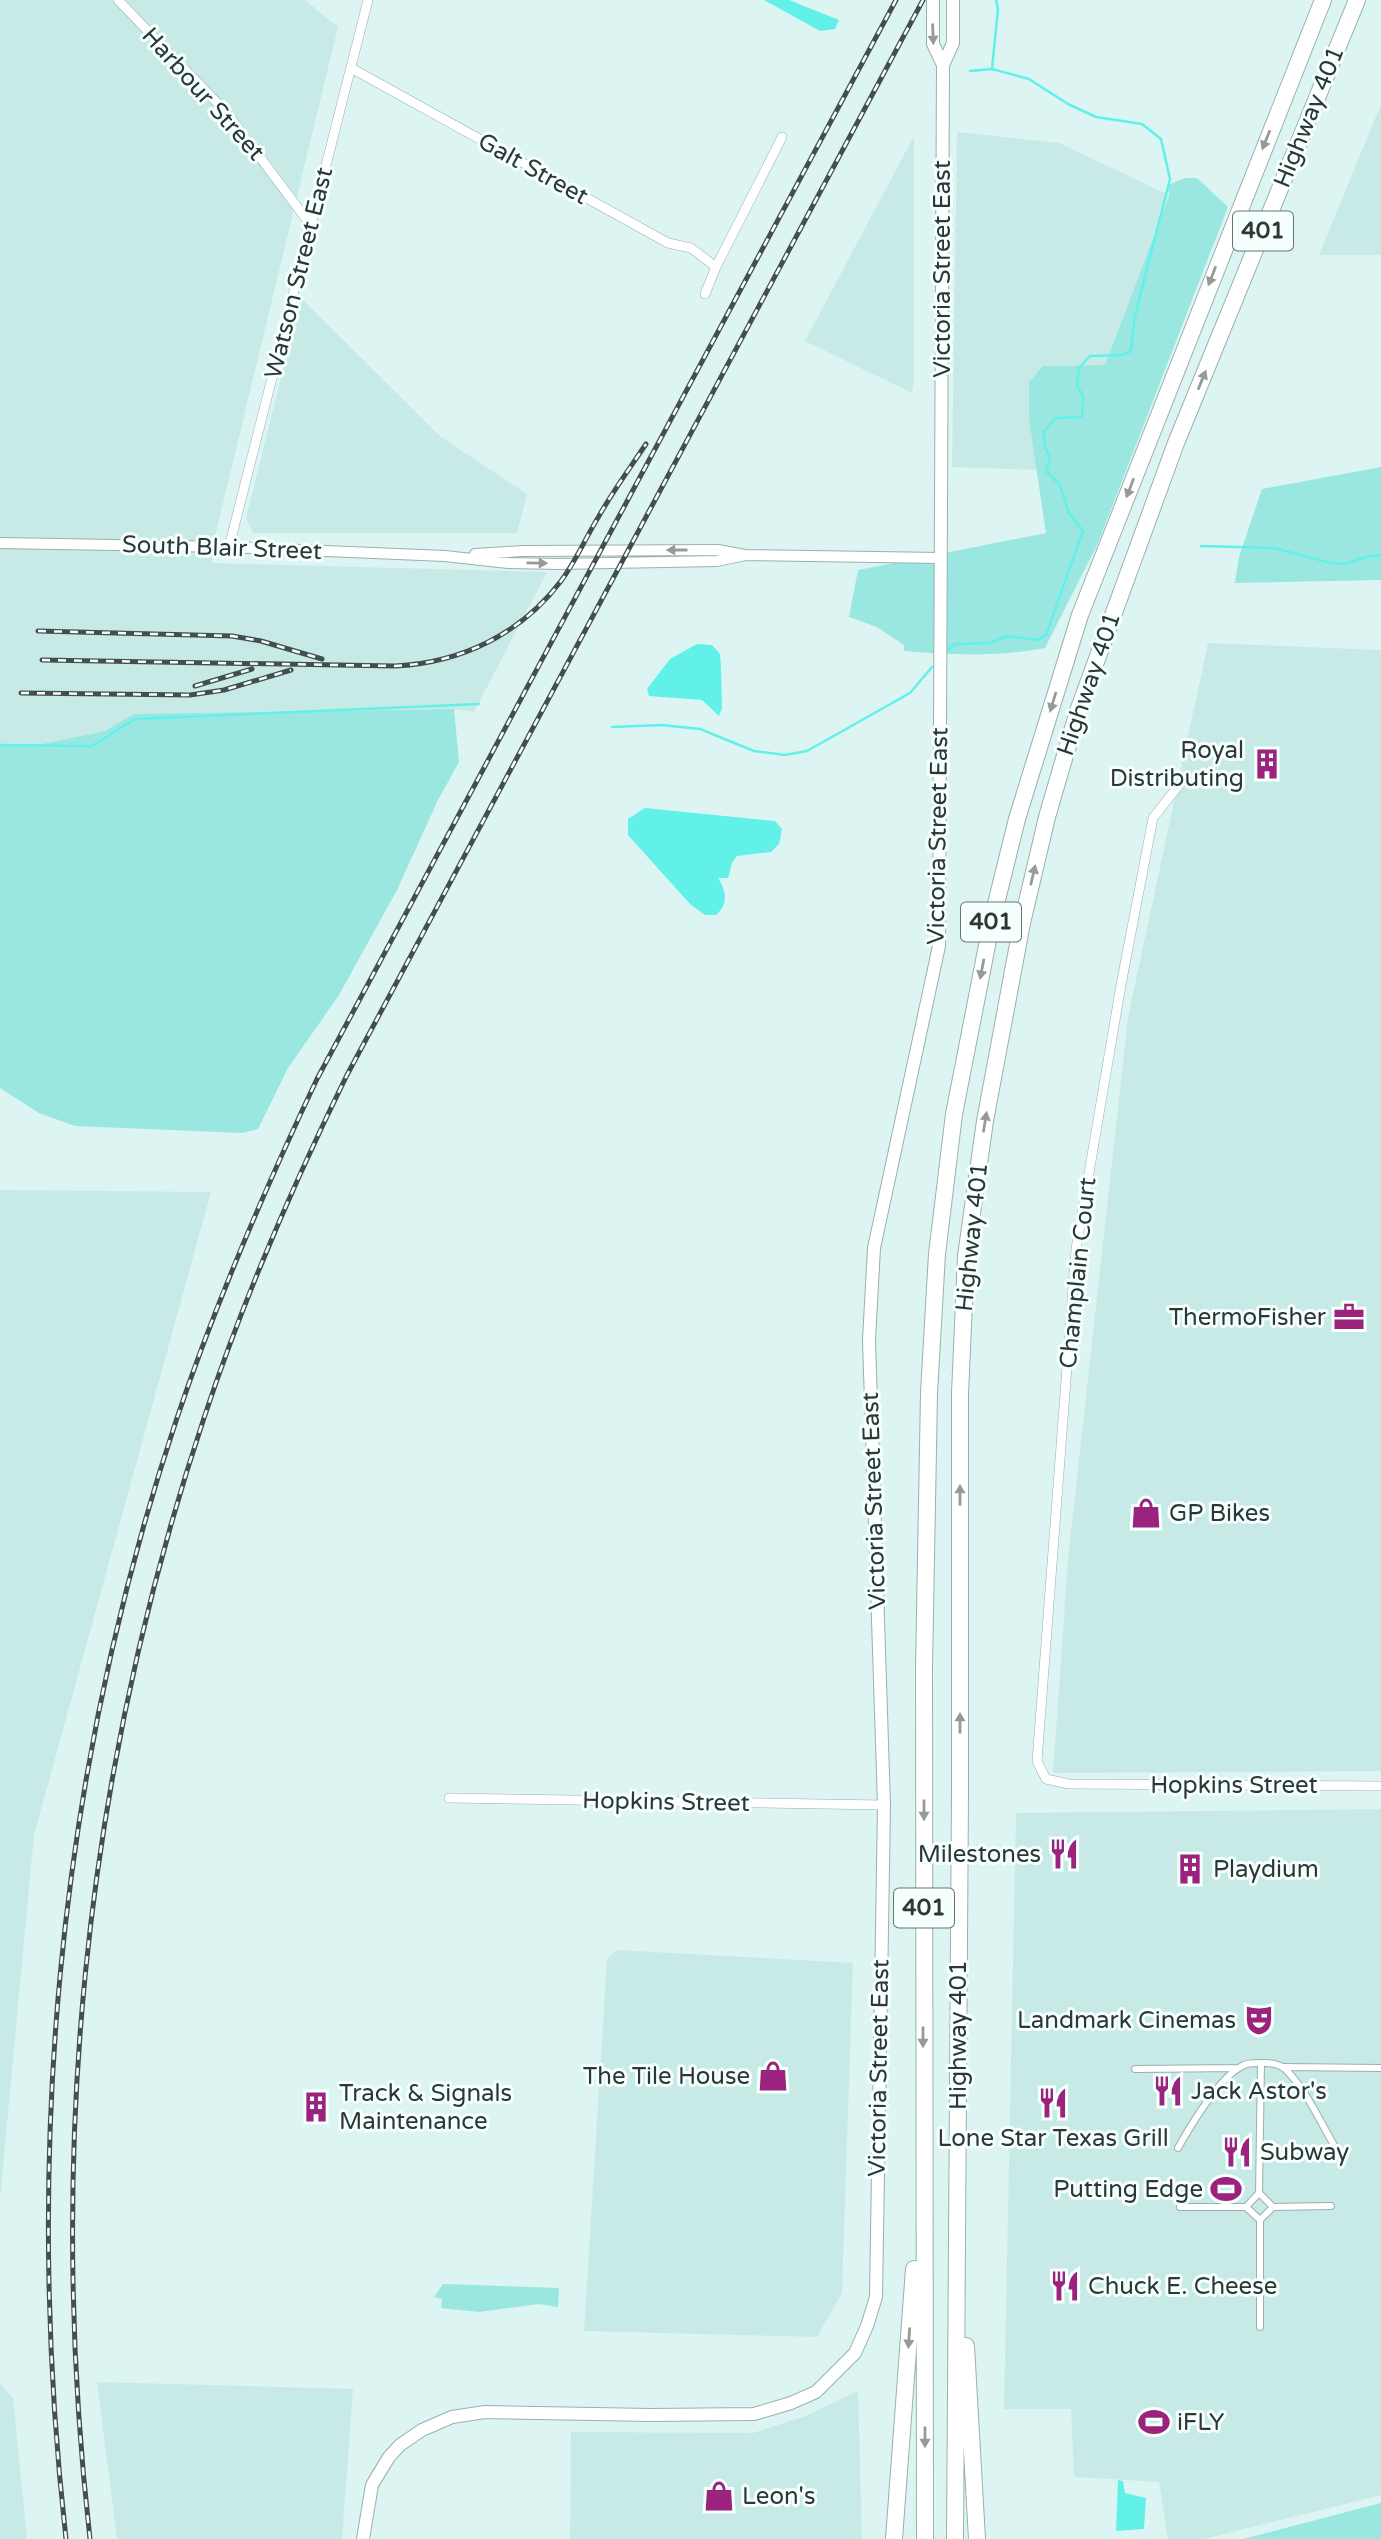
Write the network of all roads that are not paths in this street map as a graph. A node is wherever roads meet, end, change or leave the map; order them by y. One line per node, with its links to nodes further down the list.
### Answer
1 (118, 0): 12 (street, Harbour Street)
2 (368, 0): 9 (street, Watson Street East)
3 (933, 0): 8 (main road, Victoria Street East, one-way to 8)
4 (953, 0): 8 (main road, Victoria Street East)
5 (1313, 0): 10 (highway)
6 (1323, 0): 10 (highway, Highway 401 / 401)
7 (1358, 0): 36 (highway, Highway 401 / 401, one-way to 7)
8 (943, 65): 17 (main road, Victoria Street East)
9 (351, 68): 12 (street, Watson Street East); 13 (street, Galt Street)
10 (1291, 77): 29 (highway, Highway 401 / 401, one-way to 29)
11 (782, 137): 13 (street)
12 (310, 224): 16 (street, Watson Street East)
13 (716, 267): 14 (street)
14 (705, 294)
15 (0, 542): 16 (street, South Blair Street)
16 (229, 547): 17 (street, South Blair Street)
17 (940, 558): 22 (main road, Victoria Street East)
18 (1183, 780): 19 (street, Champlain Court)
19 (1045, 1779): 20 (street, Hopkins Street)
20 (1381, 1786)
21 (449, 1798): 22 (street, Hopkins Street)
22 (884, 1805): 39 (main road, Victoria Street East)
23 (1261, 2063): 24 (street); 25 (street); 31 (street)
24 (1283, 2067): 26 (street); 28 (street)
25 (1238, 2068): 27 (street); 30 (street)
26 (1381, 2068)
27 (1135, 2069)
28 (1334, 2145)
29 (923, 2148): 40 (highway, one-way to 40); 41 (highway, Highway 401 / 401, one-way to 41)
30 (1178, 2148)
31 (1259, 2193): 34 (street); 35 (street)
32 (1331, 2206): 35 (street)
33 (1180, 2207): 34 (street)
34 (1246, 2207): 37 (street)
35 (1273, 2207): 37 (street)
36 (957, 2208): 42 (highway, Highway 401 / 401); 43 (highway)
37 (1260, 2220): 38 (street)
38 (1260, 2326)
39 (363, 2539)
40 (894, 2539)
41 (925, 2539)
42 (955, 2539)
43 (977, 2539)

